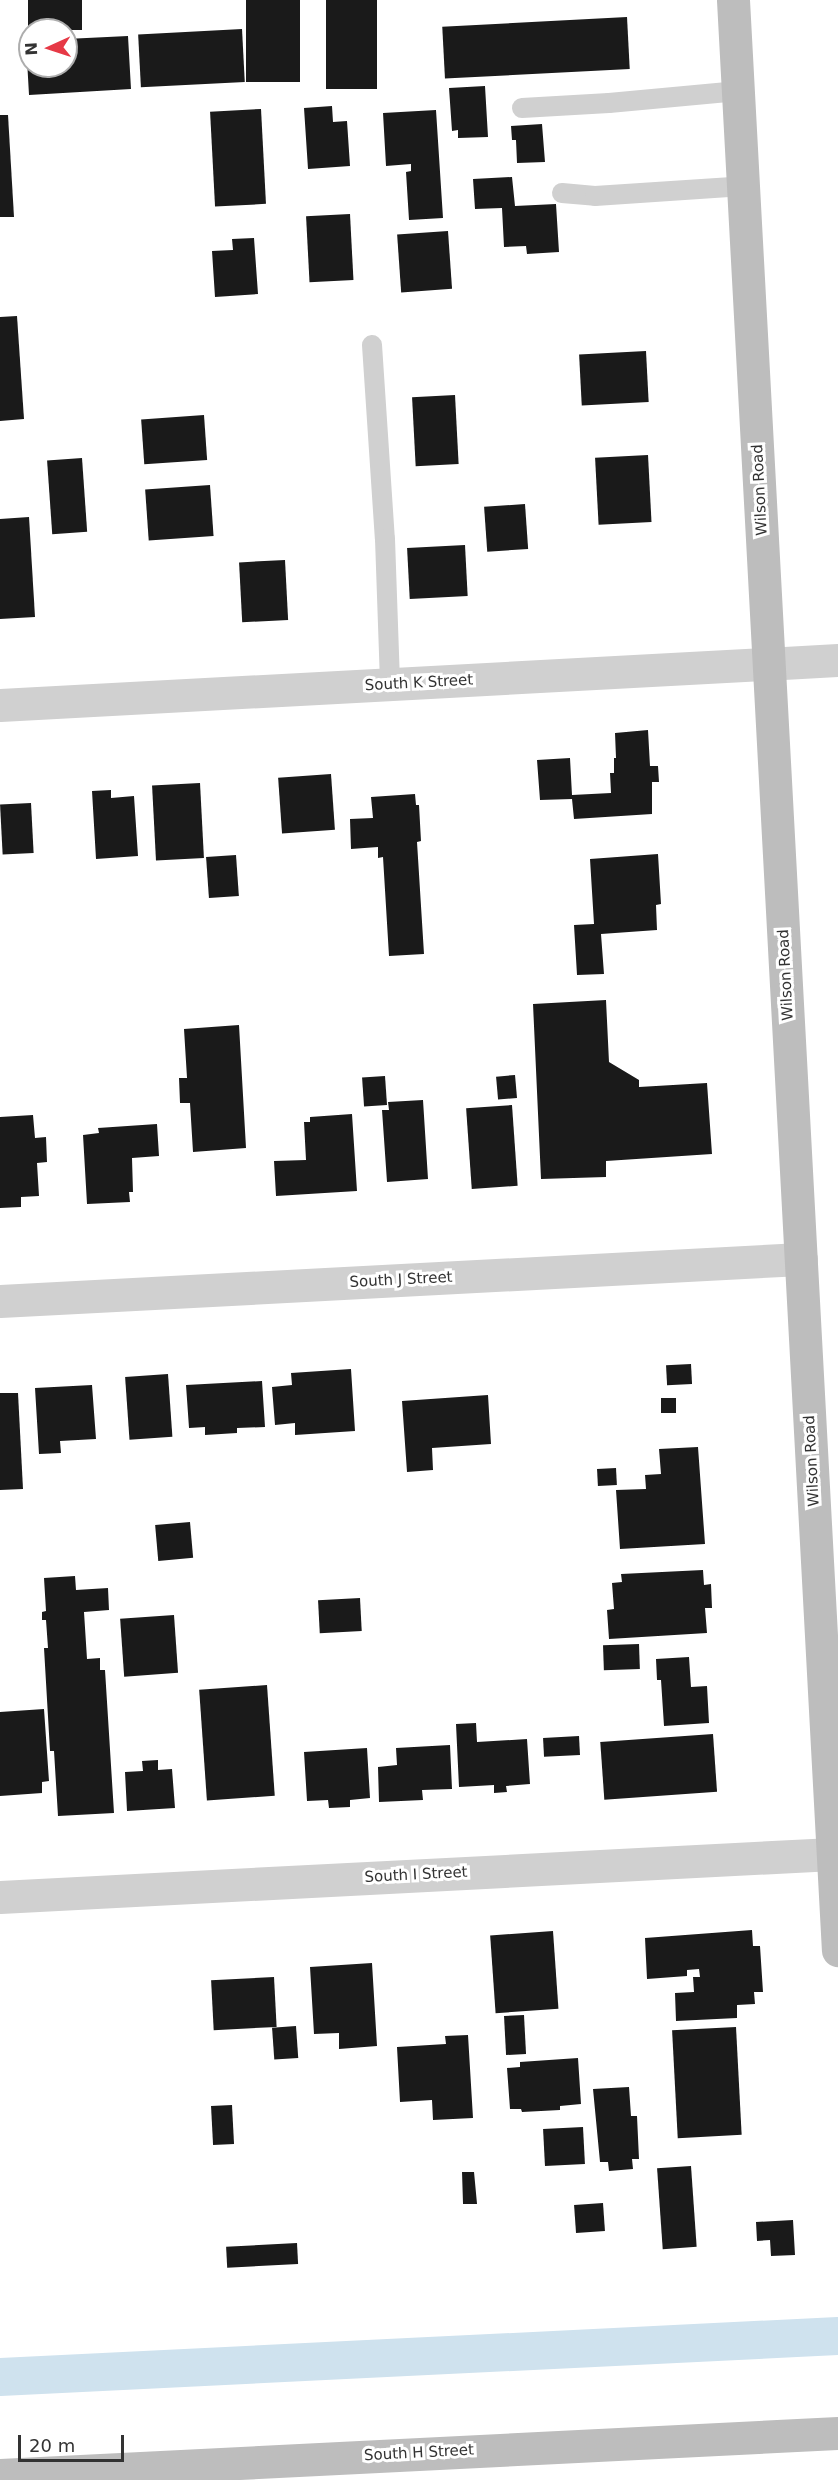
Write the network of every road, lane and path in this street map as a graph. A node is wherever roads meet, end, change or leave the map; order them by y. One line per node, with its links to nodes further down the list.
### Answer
1 (733, 0): 2 (street, Wilson Road)
2 (738, 91): 3 (lane); 4 (street, Wilson Road)
3 (522, 108)
4 (744, 186): 5 (lane); 8 (street, Wilson Road)
5 (562, 193)
6 (372, 345): 9 (lane)
7 (838, 660): 8 (street, South K Street)
8 (769, 664): 9 (street, South K Street); 11 (street, Wilson Road)
9 (390, 685): 10 (street, South K Street)
10 (0, 705)
11 (801, 1259): 12 (street, South J Street); 13 (street, Wilson Road)
12 (0, 1301)
13 (833, 1854): 14 (street, South I Street); 15 (street, Wilson Road)
14 (0, 1897)
15 (838, 1950)
16 (838, 2433): 17 (street, South H Street)
17 (0, 2475)

